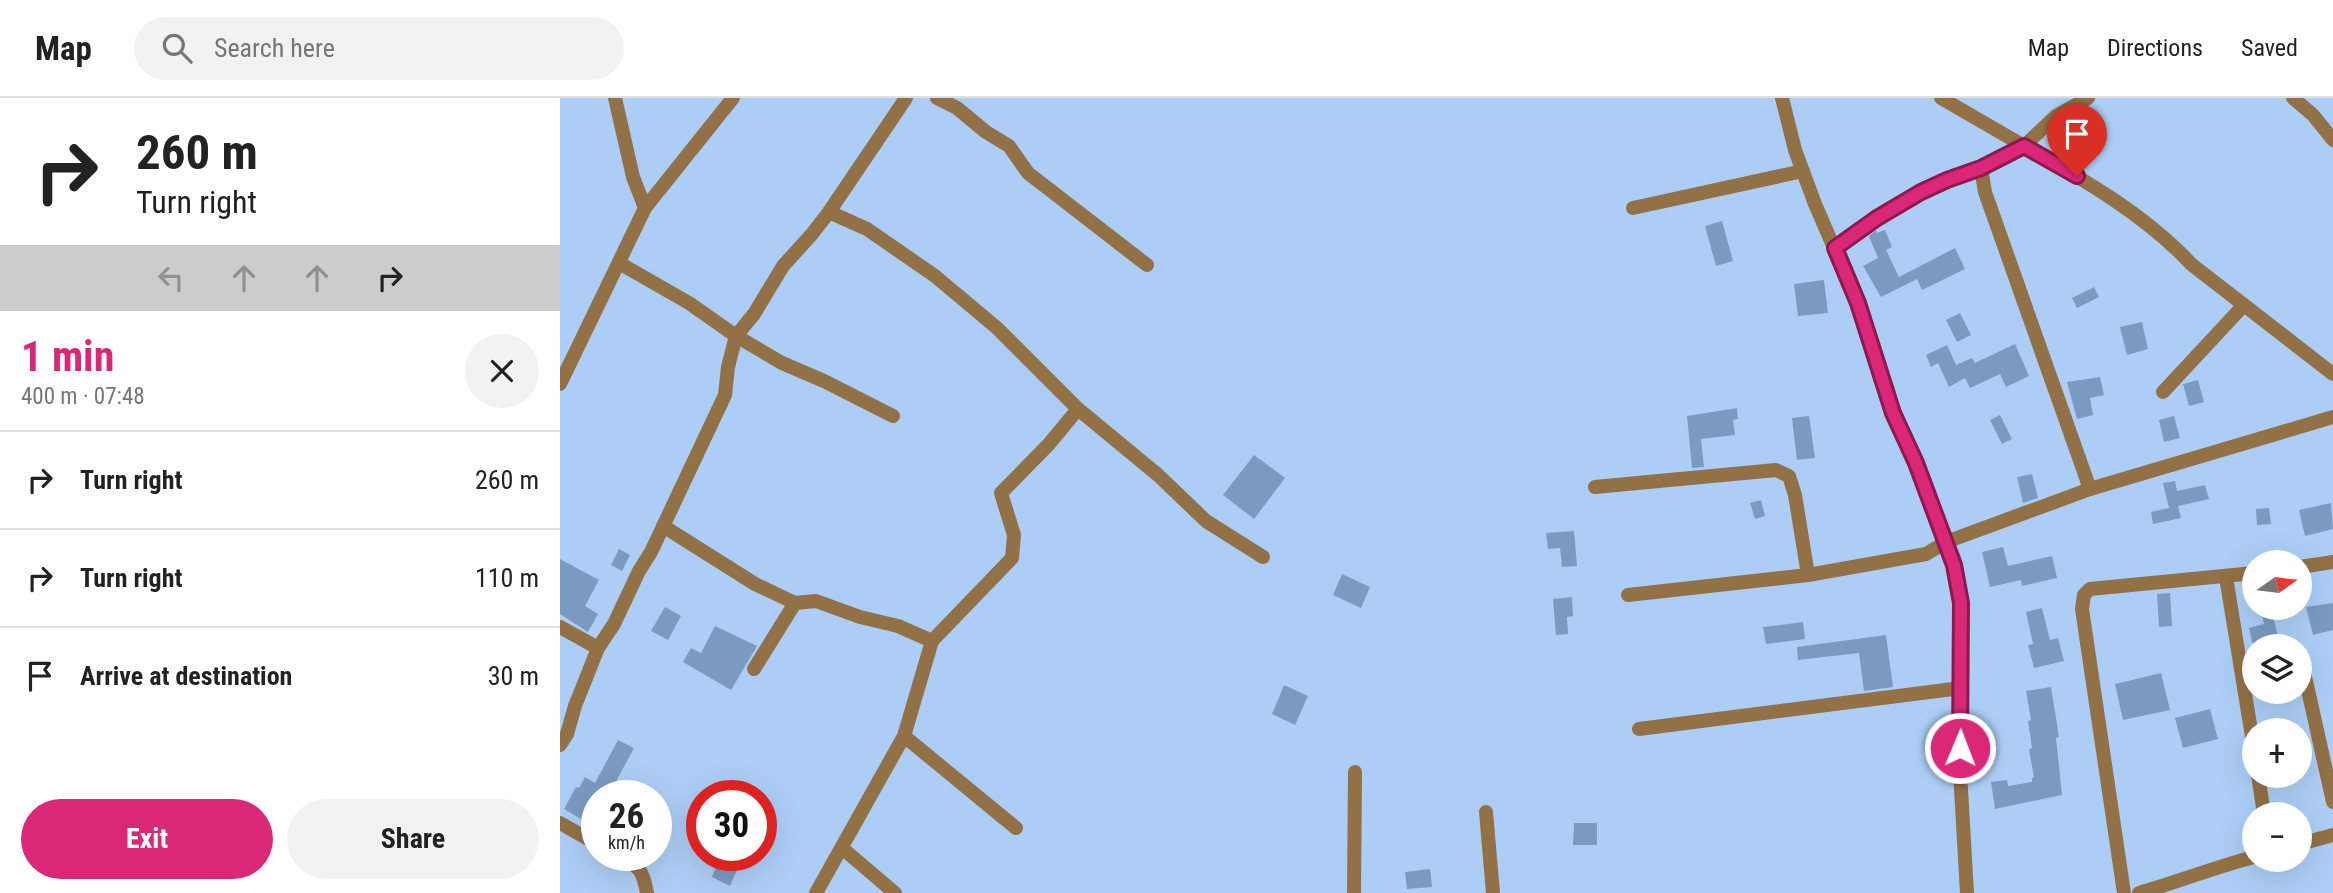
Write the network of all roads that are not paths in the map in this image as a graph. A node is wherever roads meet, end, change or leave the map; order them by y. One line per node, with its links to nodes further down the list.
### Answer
1 (615, 98): 14 (street)
2 (733, 98): 14 (street)
3 (906, 98): 16 (street)
4 (937, 98): 9 (street)
5 (1782, 98): 13 (street)
6 (1941, 98): 11 (street)
7 (2088, 98): 11 (street)
8 (2294, 98): 10 (street)
9 (960, 103): 19 (street)
10 (2333, 140)
11 (2024, 146): 12 (street); 20 (street)
12 (1981, 168): 17 (street); 29 (street)
13 (1803, 172): 15 (street); 17 (street)
14 (645, 208): 18 (street)
15 (1633, 208)
16 (829, 212): 21 (street); 25 (street)
17 (1835, 248): 31 (street)
18 (619, 263): 21 (street); 23 (street)
19 (1147, 264)
20 (2244, 305): 22 (street); 24 (street)
21 (736, 336): 26 (street); 30 (street)
22 (2333, 374)
23 (560, 384)
24 (2163, 392)
25 (1079, 409): 32 (street); 41 (street)
26 (892, 416)
27 (2333, 417): 29 (street)
28 (1595, 487): 35 (street)
29 (2090, 489): 31 (street)
30 (663, 526): 39 (street); 42 (street)
31 (1946, 542): 35 (street); 44 (street)
32 (1263, 557)
33 (2333, 562): 34 (street)
34 (2312, 565)
35 (1808, 575): 38 (street)
36 (2242, 575): 37 (street)
37 (2226, 578): 46 (street); 67 (street)
38 (1628, 595)
39 (795, 603): 41 (street); 43 (street)
40 (560, 627): 42 (street)
41 (932, 641): 48 (street)
42 (598, 648): 49 (street)
43 (754, 669)
44 (1961, 688): 47 (street); 66 (street)
45 (2311, 704): 51 (street)
46 (2249, 718)
47 (1639, 729)
48 (904, 736): 54 (street); 58 (street)
49 (560, 745)
50 (1355, 772): 64 (street)
51 (2333, 802)
52 (1486, 812): 65 (street)
53 (560, 823): 55 (street)
54 (1016, 828)
55 (581, 835)
56 (2333, 835): 57 (street)
57 (2312, 841)
58 (842, 848): 62 (street); 63 (street)
59 (2242, 860): 68 (street)
60 (640, 871): 61 (street)
61 (647, 893)
62 (816, 893)
63 (895, 893)
64 (1354, 893)
65 (1493, 893)
66 (1967, 893)
67 (2124, 893)
68 (2139, 893)

